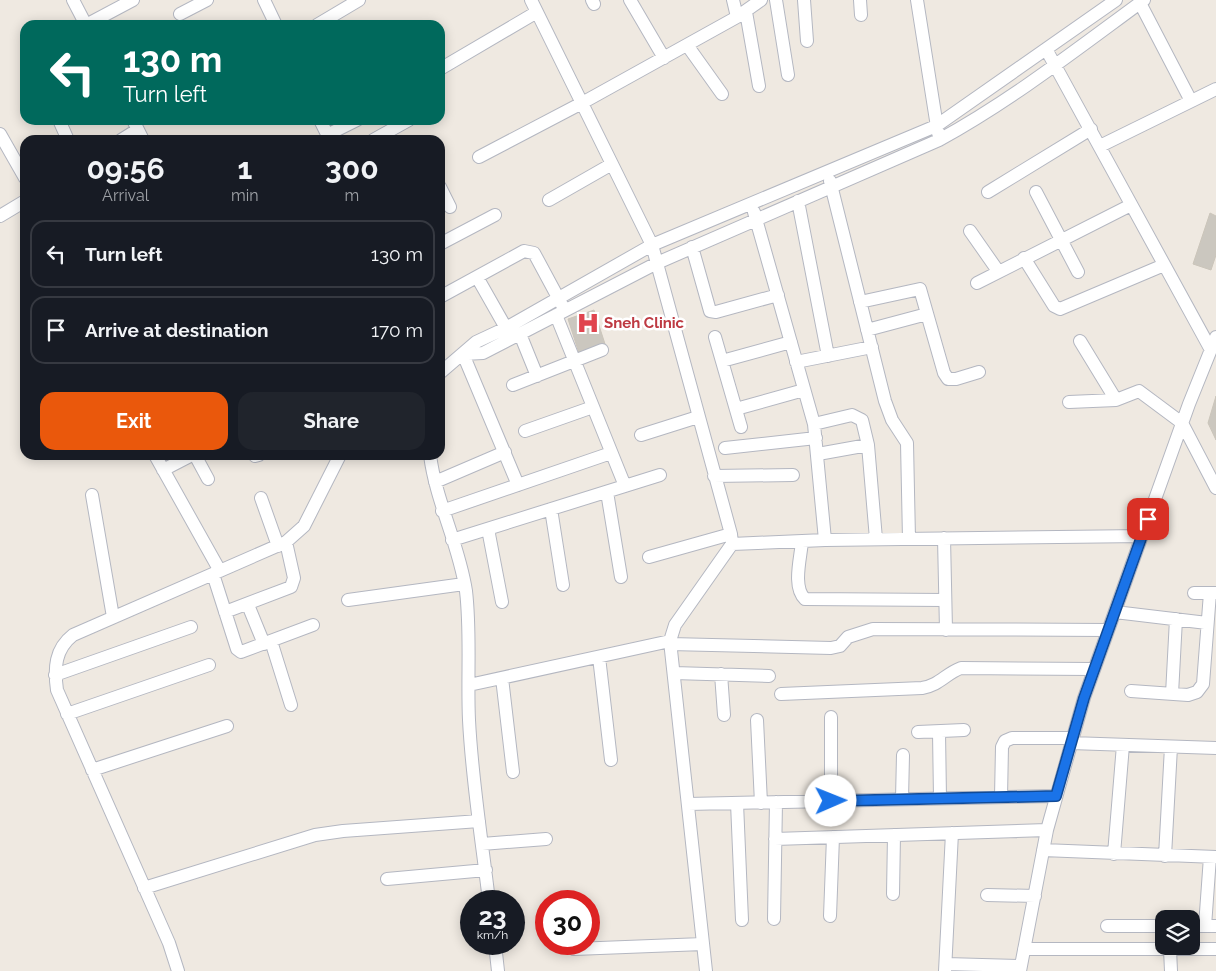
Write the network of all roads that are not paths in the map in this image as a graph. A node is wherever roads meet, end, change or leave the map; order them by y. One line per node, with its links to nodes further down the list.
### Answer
1 (73, 0): 20 (street)
2 (133, 0): 21 (street)
3 (207, 0): 17 (street)
4 (264, 0): 22 (street)
5 (359, 0): 23 (street)
6 (531, 0): 16 (street)
7 (630, 0): 27 (street)
8 (733, 0): 18 (street)
9 (761, 0): 18 (street)
10 (776, 0): 30 (street)
11 (804, 0): 24 (street)
12 (860, 0): 19 (street)
13 (917, 0): 38 (street)
14 (1116, 0): 26 (street)
15 (1142, 1): 29 (street); 34 (street)
16 (537, 12): 28 (street); 35 (street)
17 (180, 14)
18 (741, 15): 25 (street); 31 (street)
19 (861, 15)
20 (83, 20)
21 (95, 20)
22 (274, 20)
23 (325, 20)
24 (808, 41)
25 (688, 45): 27 (street); 33 (street)
26 (1046, 49): 29 (street); 38 (street)
27 (664, 58): 35 (street)
28 (445, 65)
29 (1056, 65): 39 (street); 43 (street)
30 (788, 75)
31 (759, 86)
32 (1216, 89): 34 (street)
33 (722, 94)
34 (1191, 101): 44 (street)
35 (582, 103): 45 (street); 46 (street)
36 (348, 125): 41 (street)
37 (400, 125): 42 (street)
38 (936, 126): 43 (street); 48 (street)
39 (1091, 129): 44 (street); 50 (street)
40 (0, 134): 47 (street)
41 (331, 135)
42 (381, 135)
43 (939, 140): 49 (street)
44 (1100, 146): 57 (street)
45 (478, 157)
46 (612, 164): 53 (street); 65 (street)
47 (20, 169)
48 (827, 171): 49 (street); 55 (street)
49 (831, 187): 54 (street); 77 (street)
50 (988, 192)
51 (1036, 192): 63 (street)
52 (445, 197): 58 (street)
53 (549, 200)
54 (798, 202): 61 (street); 91 (street)
55 (751, 203): 61 (street); 65 (street)
56 (20, 204): 60 (street)
57 (1131, 205): 63 (street); 69 (street)
58 (450, 207)
59 (496, 215): 64 (street)
60 (0, 216)
61 (757, 219): 66 (street); 75 (street)
62 (970, 231): 70 (street)
63 (1062, 239): 67 (street); 71 (street)
64 (445, 241)
65 (652, 245): 68 (street); 76 (street)
66 (692, 247): 68 (street); 75 (street)
67 (1024, 258): 69 (street); 70 (street)
68 (657, 262): 78 (street); 104 (street)
69 (1164, 265): 89 (street)
70 (998, 271): 73 (street)
71 (1078, 272)
72 (477, 277): 74 (street); 76 (street); 80 (street)
73 (977, 283)
74 (445, 294)
75 (778, 295): 86 (street)
76 (558, 298): 78 (street); 80 (street)
77 (860, 302): 79 (street); 81 (street)
78 (560, 313): 82 (street); 93 (street)
79 (927, 314): 81 (street); 96 (street)
80 (506, 328): 90 (street)
81 (867, 330): 87 (street)
82 (520, 334): 90 (street); 97 (street)
83 (715, 337): 92 (street)
84 (1216, 337): 89 (street)
85 (1080, 341): 100 (street)
86 (791, 342): 92 (street); 94 (street)
87 (872, 348): 91 (street); 140 (street)
88 (602, 350): 93 (street)
89 (1211, 350): 105 (street)
90 (463, 354): 95 (street); 113 (street)
91 (828, 356): 94 (street)
92 (722, 361): 103 (street)
93 (574, 362): 97 (street); 102 (street)
94 (796, 362): 99 (street)
95 (445, 369)
96 (979, 372)
97 (537, 376): 98 (street)
98 (513, 385)
99 (804, 390): 103 (street); 106 (street)
100 (1116, 400): 101 (street); 105 (street)
101 (1069, 402)
102 (593, 407): 108 (street); 114 (street)
103 (736, 409): 107 (street)
104 (698, 417): 109 (street); 124 (street)
105 (1182, 423): 129 (street); 136 (street)
106 (814, 424): 110 (street); 111 (street)
107 (741, 427)
108 (526, 431)
109 (641, 436)
110 (816, 438): 112 (street); 115 (street)
111 (868, 445): 115 (street); 139 (street)
112 (725, 448)
113 (505, 452): 126 (street); 127 (street)
114 (611, 452): 127 (street); 128 (street)
115 (818, 454): 142 (street)
116 (158, 460): 121 (street)
117 (184, 460): 121 (street)
118 (197, 460): 125 (street)
119 (337, 460): 144 (street)
120 (431, 460): 126 (street)
121 (164, 470): 146 (street)
122 (660, 474): 128 (street)
123 (793, 475): 124 (street)
124 (714, 476): 138 (street)
125 (208, 479)
126 (434, 482): 134 (street)
127 (518, 485): 134 (street)
128 (625, 486): 130 (street)
129 (1216, 488)
130 (606, 492): 133 (street); 147 (street)
131 (92, 495): 158 (street)
132 (260, 498): 144 (street)
133 (550, 509): 135 (street); 149 (street)
134 (442, 511): 141 (street)
135 (488, 529): 141 (street); 154 (street)
136 (1142, 536): 137 (street); 157 (street)
137 (944, 538): 140 (street); 153 (street)
138 (731, 539): 143 (street); 145 (street); 166 (street)
139 (876, 539): 140 (street); 142 (street)
140 (909, 539)
141 (452, 540): 148 (street)
142 (825, 540): 143 (street)
143 (802, 541): 153 (street)
144 (282, 544): 146 (street); 155 (street)
145 (648, 557)
146 (217, 572): 156 (street); 158 (street)
147 (621, 577)
148 (464, 584): 152 (street); 176 (street)
149 (563, 585)
150 (1194, 593): 151 (street)
151 (1213, 593): 160 (street)
152 (348, 600)
153 (945, 600): 163 (street)
154 (502, 602)
155 (248, 604): 156 (street); 165 (street)
156 (225, 612): 165 (street)
157 (1115, 612): 159 (street); 164 (street)
158 (113, 617): 172 (street)
159 (1176, 619): 160 (street); 179 (street)
160 (1207, 623): 175 (street)
161 (313, 625): 165 (street)
162 (191, 627): 172 (street)
163 (946, 630): 164 (street); 166 (street)
164 (1108, 630): 169 (street)
165 (268, 643): 180 (street)
166 (670, 643): 167 (street); 170 (street)
167 (599, 657): 174 (street); 194 (street)
168 (209, 666): 181 (street)
169 (1094, 669): 178 (street); 189 (street)
170 (674, 673): 171 (street); 205 (street)
171 (721, 674): 173 (street); 182 (street)
172 (55, 675): 181 (street)
173 (769, 676)
174 (502, 678): 176 (street); 196 (street)
175 (1210, 678): 179 (street)
176 (469, 685): 206 (street)
177 (1131, 691): 179 (street)
178 (781, 694)
179 (1172, 694)
180 (291, 705)
181 (67, 714): 195 (street)
182 (724, 714)
183 (831, 717): 201 (street)
184 (758, 720): 204 (street)
185 (227, 726): 195 (street)
186 (964, 730): 188 (street)
187 (918, 732): 188 (street)
188 (939, 732): 199 (street)
189 (1072, 740): 190 (street); 197 (street); 198 (street)
190 (1123, 745): 191 (street); 215 (street)
191 (1171, 746): 192 (street); 216 (street)
192 (1216, 748)
193 (903, 756): 200 (street)
194 (612, 760)
195 (92, 770): 220 (street)
196 (513, 772)
197 (1056, 796): 198 (street); 207 (street)
198 (1001, 797): 199 (street)
199 (940, 798): 200 (street)
200 (902, 799): 201 (street)
201 (831, 801): 202 (street)
202 (776, 802): 204 (street); 212 (street)
203 (737, 803): 204 (street); 205 (street); 227 (street)
204 (761, 803)
205 (688, 804): 231 (street)
206 (479, 821): 213 (street); 220 (street)
207 (1047, 830): 208 (street); 214 (street)
208 (952, 833): 209 (street); 239 (street)
209 (894, 835): 210 (street); 222 (street)
210 (834, 837): 212 (street); 225 (street)
211 (546, 839): 213 (street)
212 (776, 839): 226 (street)
213 (482, 844): 218 (street)
214 (1043, 850): 215 (street); 224 (street)
215 (1114, 854): 216 (street)
216 (1165, 856): 217 (street)
217 (1213, 857): 230 (street)
218 (486, 870): 219 (street); 221 (street)
219 (387, 879)
220 (144, 888): 241 (street)
221 (488, 890)
222 (893, 894)
223 (987, 895): 224 (street)
224 (1034, 896): 236 (street)
225 (830, 916)
226 (774, 919)
227 (742, 920)
228 (1107, 926): 229 (street)
229 (1155, 926)
230 (1211, 926)
231 (703, 944): 232 (street); 243 (street)
232 (600, 948)
233 (1200, 948): 234 (street)
234 (1216, 948)
235 (1155, 949): 236 (street)
236 (1024, 950): 240 (street)
237 (496, 955): 242 (street)
238 (1170, 955): 244 (street)
239 (945, 968): 240 (street)
240 (1021, 969)
241 (178, 971)
242 (498, 971)
243 (706, 971)
244 (1171, 971)

